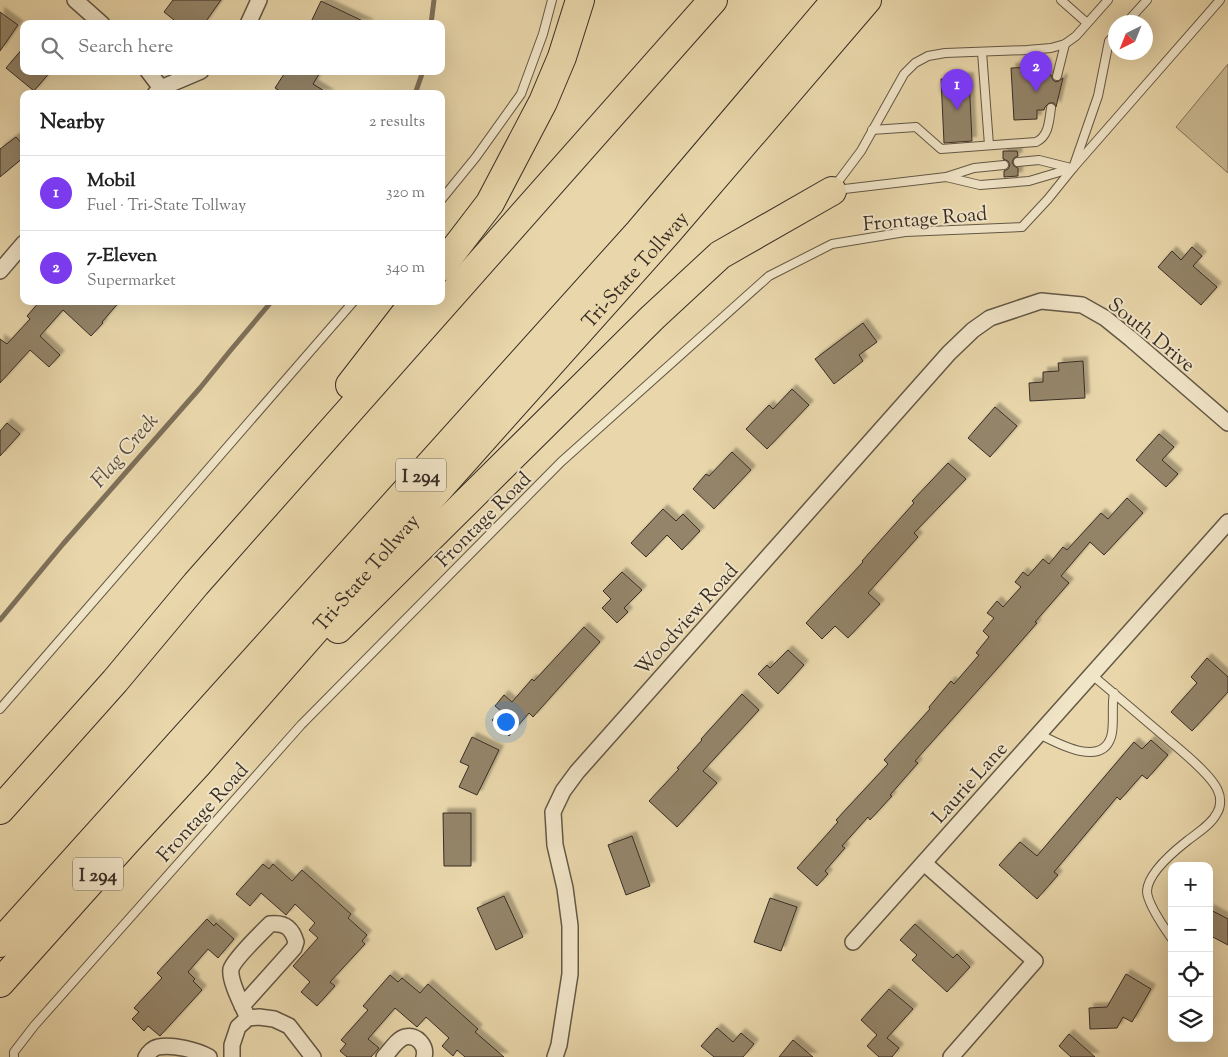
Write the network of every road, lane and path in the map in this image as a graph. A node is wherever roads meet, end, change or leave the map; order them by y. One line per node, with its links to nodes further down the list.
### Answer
1 (75, 0): 13 (street)
2 (260, 0): 14 (street)
3 (552, 0): 32 (lane)
4 (580, 0): 34 (highway)
5 (713, 0): 37 (highway)
6 (836, 0): 53 (highway, Tri-State Tollway / I 294)
7 (867, 0): 48 (highway, Tri-State Tollway / I 294)
8 (1060, 0): 15 (lane)
9 (1108, 0): 15 (lane)
10 (1147, 0): 12 (lane)
11 (1220, 0): 29 (lane, Frontage Road)
12 (1133, 15)
13 (98, 20)
14 (250, 20)
15 (1087, 23): 16 (lane)
16 (1065, 44): 18 (lane); 21 (lane)
17 (1108, 46): 29 (lane)
18 (982, 52): 25 (lane); 26 (lane)
19 (150, 75): 22 (street)
20 (192, 75): 23 (street)
21 (1057, 76)
22 (158, 90)
23 (160, 90)
24 (1051, 108): 26 (lane)
25 (872, 130): 26 (lane); 31 (lane)
26 (988, 146)
27 (1018, 162): 29 (lane)
28 (1004, 165): 30 (lane)
29 (1073, 168): 30 (lane); 56 (lane, Frontage Road)
30 (946, 177): 31 (lane)
31 (832, 191): 48 (highway)
32 (445, 195)
33 (20, 248): 35 (street)
34 (445, 262)
35 (0, 271)
36 (1041, 302): 41 (street, South Drive); 63 (street, Woodview Road)
37 (445, 303)
38 (351, 305): 46 (lane)
39 (411, 305): 43 (highway)
40 (443, 305): 43 (highway)
41 (1228, 423)
42 (1228, 522): 44 (street, Laurie Lane)
43 (196, 584): 49 (highway)
44 (1092, 675): 45 (lane); 47 (street, Laurie Lane)
45 (1114, 693): 47 (lane); 51 (lane)
46 (0, 709)
47 (1039, 734): 50 (street, Laurie Lane)
48 (197, 765): 54 (highway, Tri-State Tollway / I 294)
49 (0, 810)
50 (924, 864): 52 (street, Laurie Lane); 64 (street)
51 (1168, 933)
52 (853, 942)
53 (0, 943)
54 (0, 983)
55 (245, 1012): 55 (street); 59 (street); 60 (street)
56 (14, 1057)
57 (146, 1057): 58 (street)
58 (209, 1057)
59 (232, 1057)
60 (313, 1057)
61 (384, 1057): 62 (street)
62 (424, 1057)
63 (555, 1057)
64 (951, 1057)

